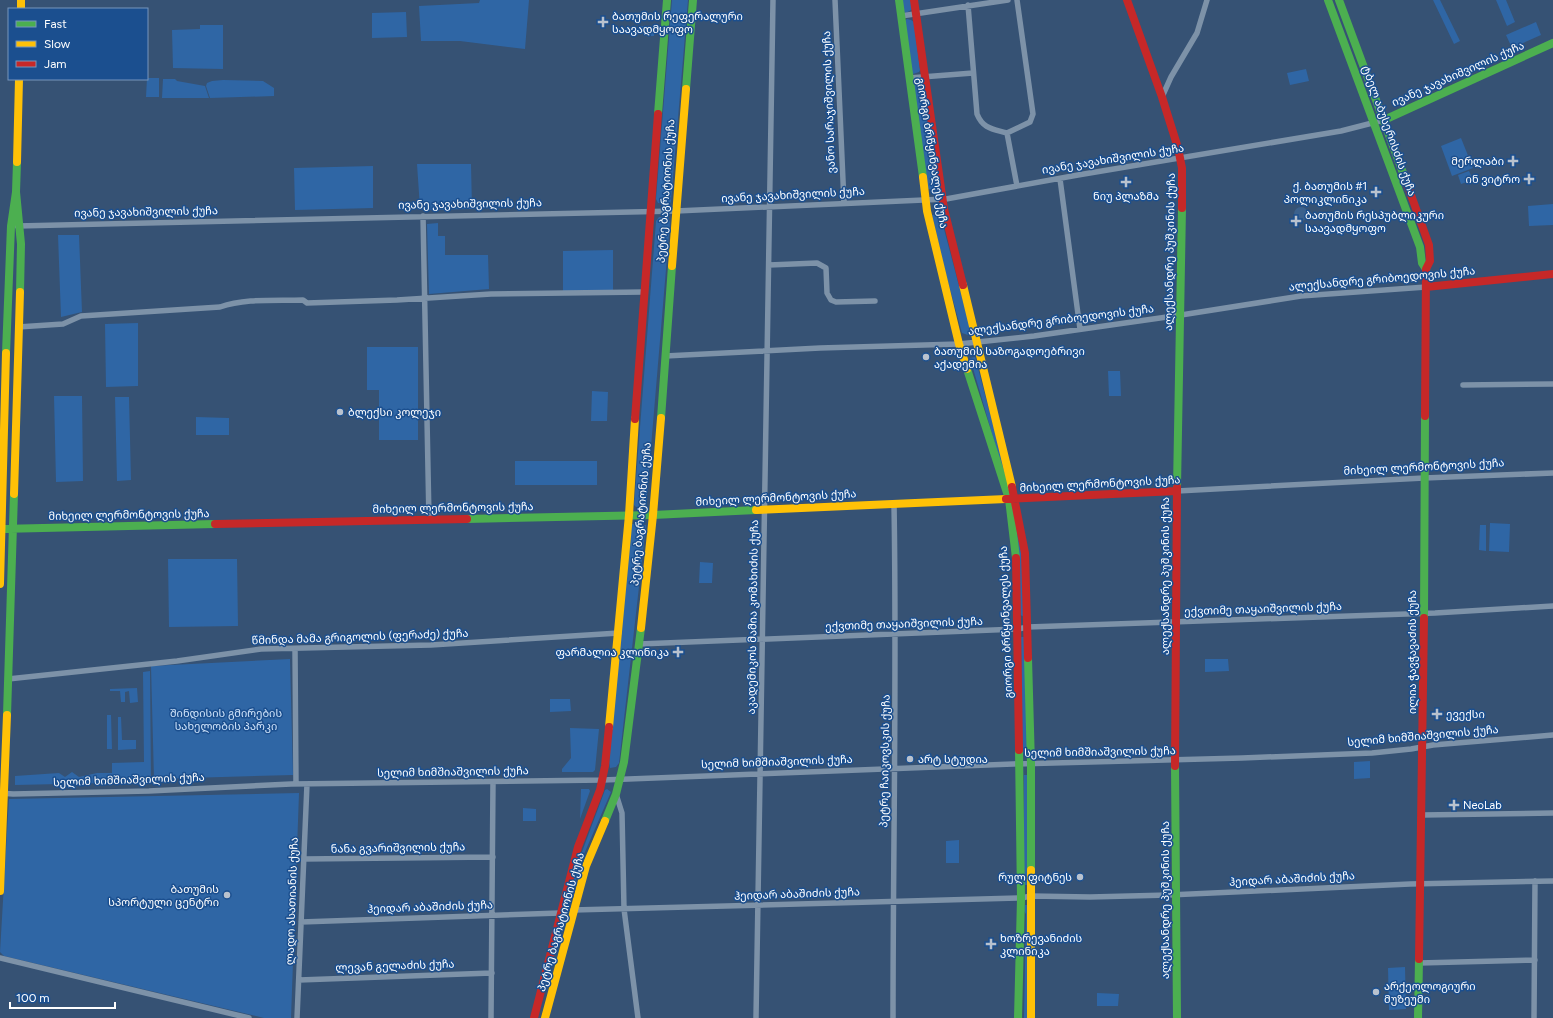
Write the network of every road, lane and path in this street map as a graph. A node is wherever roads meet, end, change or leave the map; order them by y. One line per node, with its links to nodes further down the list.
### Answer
1 (667, 0): 34 (street, პეტრე ბაგრატიონის ქუჩა)
2 (693, 0): 33 (street, პეტრე ბაგრატიონის ქუჩა)
3 (773, 0): 32 (street, აკადემიკოს მამია კომახიძის ქუჩა)
4 (835, 0): 31 (street, ვანო სარაჯიშვილის ქუჩა)
5 (899, 0): 15 (street, გიორგი ბრწყინვალეს ქუჩა)
6 (914, 0): 14 (street, გიორგი ბრწყინვალეს ქუჩა)
7 (1008, 0): 13 (street)
8 (1017, 0): 24 (street)
9 (1127, 0): 21 (street, ალექსანდრე პუშკინის ქუჩა)
10 (1207, 0): 21 (street)
11 (1328, 0): 23 (street, ტბელ აბუსერისძის ქუჩა)
12 (1339, 0): 22 (street, ტბელ აბუსერისძის ქუჩა)
13 (968, 5): 14 (street); 17 (street)
14 (915, 14): 15 (street); 18 (street, გიორგი ბრწყინვალეს ქუჩა)
15 (901, 16): 19 (street, გიორგი ბრწყინვალეს ქუჩა)
16 (1553, 43): 22 (street, ივანე ჯავახიშვილის ქუჩა)
17 (973, 73): 18 (street); 24 (street)
18 (926, 77): 19 (street); 29 (street, გიორგი ბრწყინვალეს ქუჩა)
19 (909, 78): 30 (street, გიორგი ბრწყინვალეს ქუჩა)
20 (19, 80): 28 (street)
21 (1162, 97): 25 (street, ალექსანდრე პუშკინის ქუჩა)
22 (1384, 120): 23 (street, ივანე ჯავახიშვილის ქუჩა); 39 (street, ტბელ აბუსერისძის ქუჩა)
23 (1374, 123): 25 (street, ივანე ჯავახიშვილის ქუჩა); 39 (street, ტბელ აბუსერისძის ქუჩა)
24 (1007, 133): 27 (street)
25 (1181, 159): 26 (street, ივანე ჯავახიშვილის ქუჩა); 45 (street, ალექსანდრე პუშკინის ქუჩა)
26 (1060, 179): 27 (street, ივანე ჯავახიშვილის ქუჩა); 47 (street)
27 (1017, 186): 29 (street, ივანე ჯავახიშვილის ქუჩა)
28 (16, 192): 36 (street); 37 (street)
29 (942, 200): 30 (street, ივანე ჯავახიშვილის ქუჩა); 48 (street, გიორგი ბრწყინვალეს ქუჩა)
30 (926, 201): 31 (street, ივანე ჯავახიშვილის ქუჩა); 49 (street, გიორგი ბრწყინვალეს ქუჩა)
31 (844, 203): 32 (street, ივანე ჯავახიშვილის ქუჩა)
32 (770, 207): 33 (street, ივანე ჯავახიშვილის ქუჩა); 38 (street, აკადემიკოს მამია კომახიძის ქუჩა)
33 (676, 211): 34 (street, ივანე ჯავახიშვილის ქუჩა); 51 (street, პეტრე ბაგრატიონის ქუჩა)
34 (650, 212): 35 (street, ივანე ჯავახიშვილის ქუჩა); 42 (street, პეტრე ბაგრატიონის ქუჩა)
35 (423, 216): 36 (street, ივანე ჯავახიშვილის ქუჩა); 43 (street)
36 (20, 225): 37 (street, ივანე ჯავახიშვილის ქუჩა); 46 (street)
37 (11, 226): 63 (street)
38 (769, 265): 44 (street); 50 (street, აკადემიკოს მამია კომახიძის ქუჩა)
39 (1426, 269): 41 (street, ტბელ აბუსერისძის ქუჩა)
40 (1553, 274): 41 (street, ალექსანდრე გრიბოედოვის ქუჩა)
41 (1426, 287): 45 (street, ალექსანდრე გრიბოედოვის ქუჩა); 55 (street, ილია ჭავჭავაძის ქუჩა)
42 (644, 292): 43 (street); 60 (street, პეტრე ბაგრატიონის ქუჩა)
43 (425, 298): 46 (street); 62 (street)
44 (875, 301)
45 (1181, 315): 47 (street, ალექსანდრე გრიბოედოვის ქუჩა); 56 (street, ალექსანდრე პუშკინის ქუჩა)
46 (18, 327): 64 (street)
47 (1080, 329): 48 (street, ალექსანდრე გრიბოედოვის ქუჩა)
48 (977, 342): 49 (street, ალექსანდრე გრიბოედოვის ქუჩა); 57 (street, გიორგი ბრწყინვალეს ქუჩა)
49 (959, 344): 50 (street, ალექსანდრე გრიბოედოვის ქუჩა); 57 (street, გიორგი ბრწყინვალეს ქუჩა)
50 (768, 350): 51 (street, ალექსანდრე გრიბოედოვის ქუჩა); 59 (street, აკადემიკოს მამია კომახიძის ქუჩა)
51 (665, 356): 61 (street, პეტრე ბაგრატიონის ქუჩა)
52 (1553, 384): 53 (street)
53 (1463, 385)
54 (1553, 473): 55 (street, მიხეილ ლერმონტოვის ქუჩა)
55 (1424, 478): 56 (street, მიხეილ ლერმონტოვის ქუჩა); 67 (street, ილია ჭავჭავაძის ქუჩა)
56 (1177, 491): 57 (street, მიხეილ ლერმონტოვის ქუჩა); 68 (street, ალექსანდრე პუშკინის ქუჩა)
57 (1012, 499): 58 (street, მიხეილ ლერმონტოვის ქუჩა); 69 (street, გიორგი ბრწყინვალეს ქუჩა); 70 (street, გიორგი ბრწყინვალეს ქუჩა)
58 (894, 504): 59 (street, მიხეილ ლერმონტოვის ქუჩა); 72 (street, პეტრე ჩაიკოვსკის ქუჩა)
59 (765, 509): 61 (street, მიხეილ ლერმონტოვის ქუჩა); 73 (street, აკადემიკოს მამია კომახიძის ქუჩა)
60 (629, 515): 61 (street, მიხეილ ლერმონტოვის ქუჩა); 62 (street, მიხეილ ლერმონტოვის ქუჩა); 71 (street, პეტრე ბაგრატიონის ქუჩა)
61 (653, 515): 74 (street, პეტრე ბაგრატიონის ქუჩა)
62 (429, 520): 64 (street, მიხეილ ლერმონტოვის ქუჩა)
63 (1, 529): 64 (street, მიხეილ ლერმონტოვის ქუჩა); 65 (street)
64 (13, 529): 76 (street)
65 (0, 584)
66 (1553, 606): 67 (street, ექვთიმე თაყაიშვილის ქუჩა)
67 (1423, 613): 68 (street, ექვთიმე თაყაიშვილის ქუჩა); 78 (street, ილია ჭავჭავაძის ქუჩა)
68 (1176, 623): 69 (street, ექვთიმე თაყაიშვილის ქუჩა); 79 (street, ალექსანდრე პუშკინის ქუჩა)
69 (1028, 627): 70 (street, ექვთიმე თაყაიშვილის ქუჩა); 81 (street, გიორგი ბრწყინვალეს ქუჩა)
70 (1018, 629): 72 (street, ექვთიმე თაყაიშვილის ქუჩა); 80 (street, გიორგი ბრწყინვალეს ქუჩა)
71 (619, 633): 75 (street, წმინდა მამა გრიგოლის (ფერაძე) ქუჩა); 85 (street, პეტრე ბაგრატიონის ქუჩა)
72 (896, 634): 73 (street, ექვთიმე თაყაიშვილის ქუჩა); 82 (street, პეტრე ჩაიკოვსკის ქუჩა)
73 (763, 639): 74 (street, ექვთიმე თაყაიშვილის ქუჩა); 83 (street, აკადემიკოს მამია კომახიძის ქუჩა)
74 (639, 644): 84 (street, პეტრე ბაგრატიონის ქუჩა)
75 (295, 648): 76 (street, წმინდა მამა გრიგოლის (ფერაძე) ქუჩა); 87 (street)
76 (8, 679): 89 (street)
77 (1553, 735): 78 (street, სელიმ ხიმშიაშვილის ქუჩა)
78 (1422, 747): 79 (street, სელიმ ხიმშიაშვილის ქუჩა); 92 (street, ილია ჭავჭავაძის ქუჩა)
79 (1175, 761): 81 (street, სელიმ ხიმშიაშვილის ქუჩა); 99 (street, ალექსანდრე პუშკინის ქუჩა)
80 (1020, 764): 81 (street, სელიმ ხიმშიაშვილის ქუჩა); 82 (street, სელიმ ხიმშიაშვილის ქუჩა); 101 (street, გიორგი ბრწყინვალეს ქუჩა)
81 (1032, 764): 100 (street, გიორგი ბრწყინვალეს ქუჩა)
82 (895, 768): 83 (street, სელიმ ხიმშიაშვილის ქუჩა); 102 (street, პეტრე ჩაიკოვსკის ქუჩა)
83 (760, 773): 84 (street, სელიმ ხიმშიაშვილის ქუჩა); 103 (street, აკადემიკოს მამია კომახიძის ქუჩა)
84 (620, 778): 85 (street, სელიმ ხიმშიაშვილის ქუჩა); 90 (street, პეტრე ბაგრატიონის ქუჩა)
85 (603, 780): 86 (street, სელიმ ხიმშიაშვილის ქუჩა); 106 (street, პეტრე ბაგრატიონის ქუჩა)
86 (493, 782): 88 (street, სელიმ ხიმშიაშვილის ქუჩა); 93 (street)
87 (296, 784): 88 (street, სელიმ ხიმშიაშვილის ქუჩა); 89 (street, სელიმ ხიმშიაშვილის ქუჩა)
88 (307, 784): 94 (street, ლადო ასათიანის ქუჩა)
89 (3, 793): 98 (street)
90 (616, 794): 104 (street); 105 (street, პეტრე ბაგრატიონის ქუჩა)
91 (1553, 813): 92 (street)
92 (1422, 815): 97 (street, ილია ჭავჭავაძის ქუჩა)
93 (493, 857): 94 (street, ნანა გვარიშვილის ქუჩა); 107 (street)
94 (304, 859): 108 (street, ლადო ასათიანის ქუჩა)
95 (1535, 881): 96 (street, ჰეიდარ აბაშიძის ქუჩა); 97 (street, ჰეიდარ აბაშიძის ქუჩა); 110 (street)
96 (1553, 881)
97 (1421, 884): 99 (street, ჰეიდარ აბაშიძის ქუჩა); 111 (street, ილია ჭავჭავაძის ქუჩა)
98 (0, 890)
99 (1176, 895): 100 (street, ჰეიდარ აბაშიძის ქუჩა); 124 (street, ალექსანდრე პუშკინის ქუჩა)
100 (1031, 896): 101 (street, ჰეიდარ აბაშიძის ქუჩა); 123 (street, გიორგი ბრწყინვალეს ქუჩა)
101 (1021, 898): 102 (street, ჰეიდარ აბაშიძის ქუჩა); 122 (street, გიორგი ბრწყინვალეს ქუჩა)
102 (892, 902): 103 (street, ჰეიდარ აბაშიძის ქუჩა); 121 (street, პეტრე ჩაიკოვსკის ქუჩა)
103 (758, 905): 104 (street, ჰეიდარ აბაშიძის ქუჩა); 120 (street, აკადემიკოს მამია კომახიძის ქუჩა)
104 (624, 909): 105 (street, ჰეიდარ აბაშიძის ქუჩა); 119 (street)
105 (573, 910): 118 (street, პეტრე ბაგრატიონის ქუჩა)
106 (560, 912): 107 (street, ჰეიდარ აბაშიძის ქუჩა); 117 (street, პეტრე ბაგრატიონის ქუჩა)
107 (492, 914): 108 (street, ჰეიდარ აბაშიძის ქუჩა); 112 (street)
108 (301, 922): 113 (street, ლადო ასათიანის ქუჩა)
109 (0, 958): 114 (street)
110 (1535, 960): 111 (street); 126 (street)
111 (1419, 963): 125 (street, ილია ჭავჭავაძის ქუჩა)
112 (492, 973): 113 (street, ლევან გელაძის ქუჩა); 116 (street)
113 (299, 980): 115 (street, ლადო ასათიანის ქუჩა)
114 (249, 1018)
115 (297, 1018)
116 (492, 1018)
117 (534, 1018)
118 (545, 1018)
119 (638, 1018)
120 (756, 1018)
121 (893, 1018)
122 (1018, 1018)
123 (1031, 1018)
124 (1177, 1018)
125 (1418, 1018)
126 (1534, 1018)

